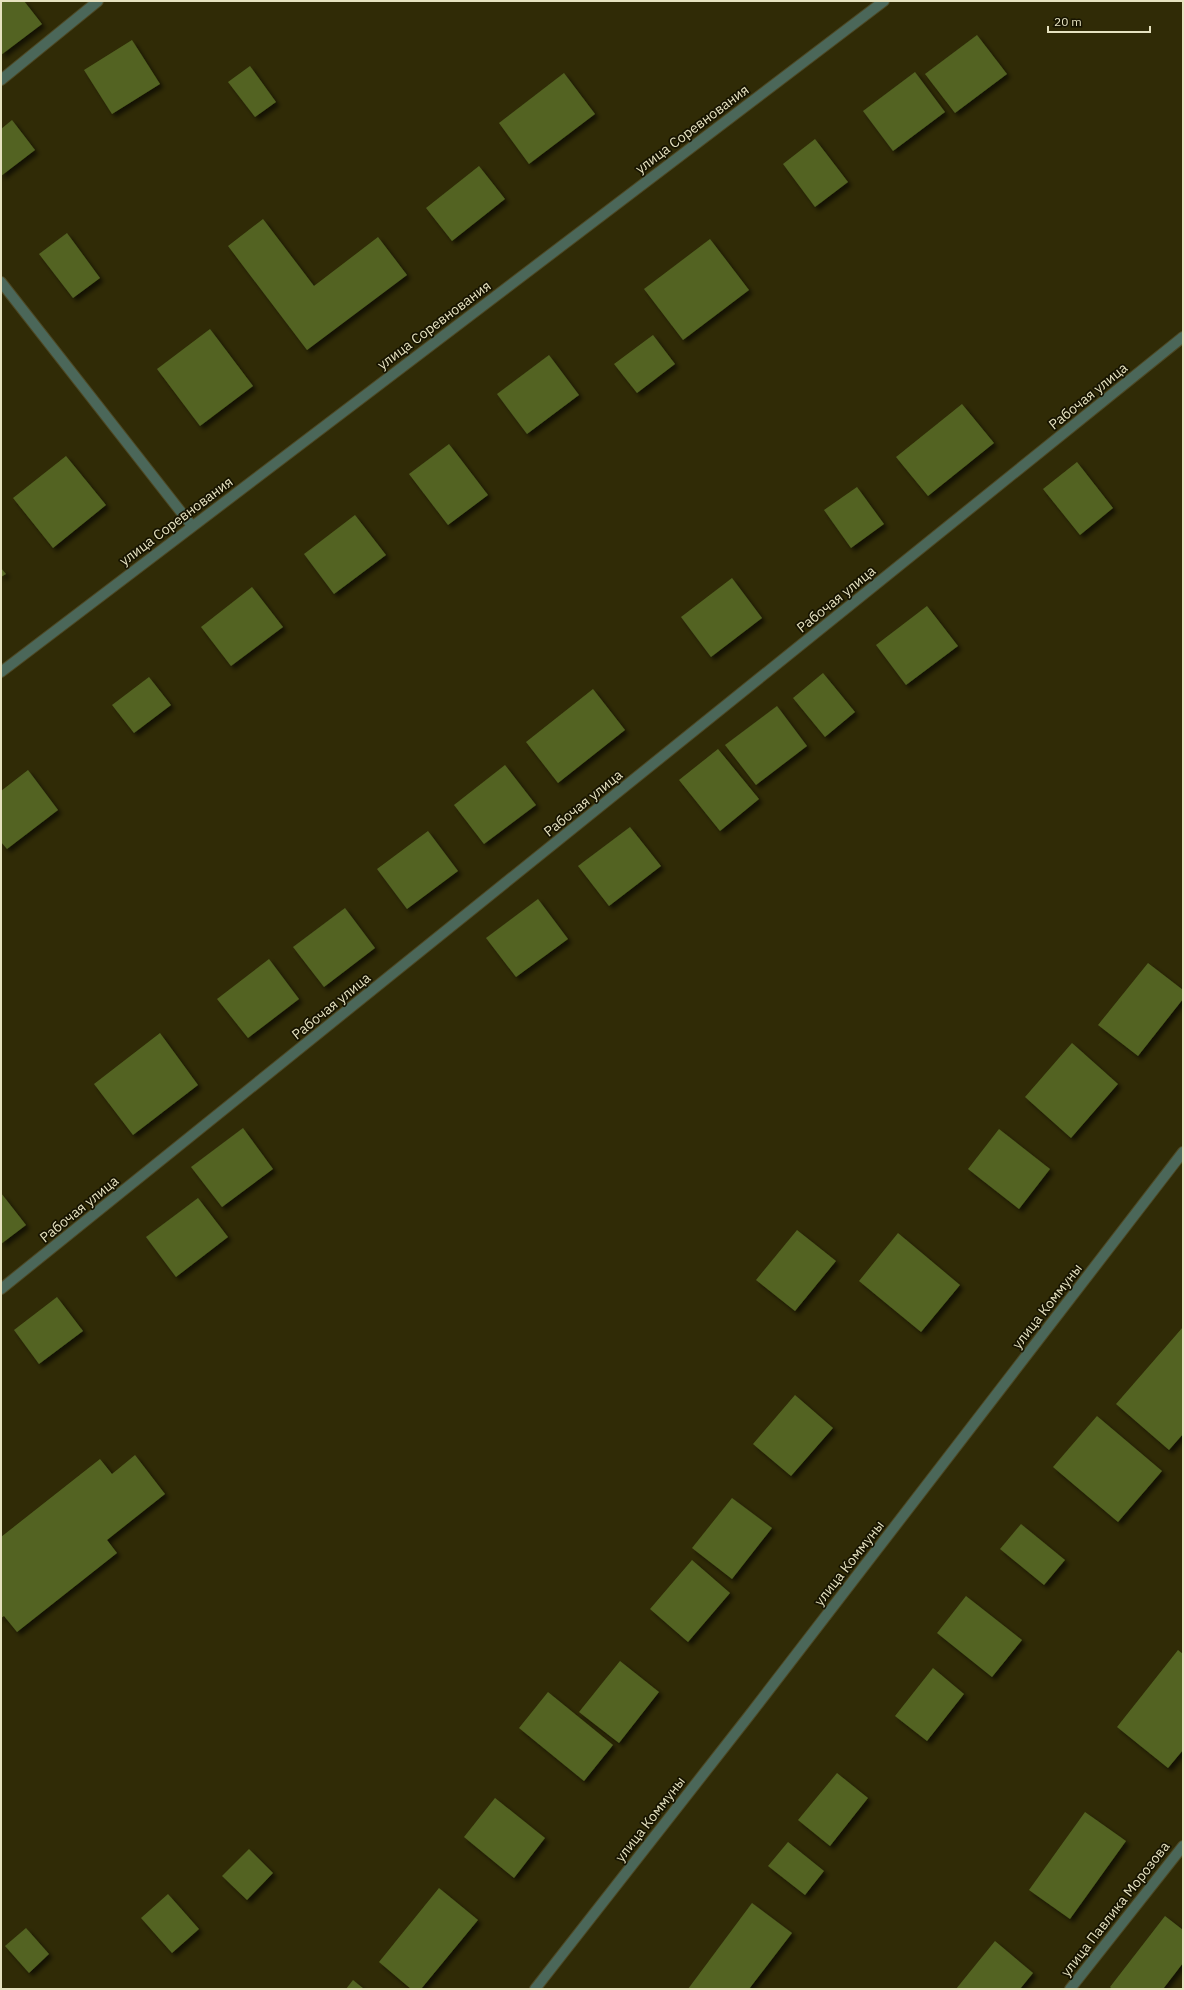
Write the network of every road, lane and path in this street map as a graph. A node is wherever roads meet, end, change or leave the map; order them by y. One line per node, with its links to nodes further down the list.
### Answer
1 (98, 1): 3 (street)
2 (884, 1): 6 (street, улица Соревнования)
3 (1, 80)
4 (1, 282): 6 (street)
5 (1183, 338): 9 (street, Рабочая улица)
6 (192, 526): 7 (street, улица Соревнования)
7 (1, 672)
8 (1183, 1152): 11 (street, улица Коммуны)
9 (1, 1289)
10 (1183, 1846): 12 (street, улица Павлика Морозова)
11 (535, 1989)
12 (1070, 1989)

